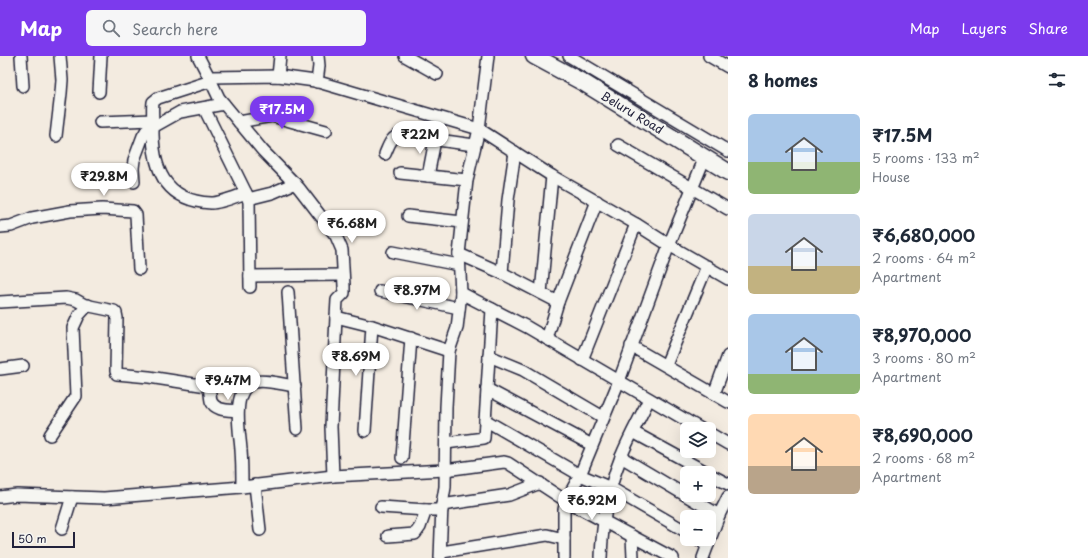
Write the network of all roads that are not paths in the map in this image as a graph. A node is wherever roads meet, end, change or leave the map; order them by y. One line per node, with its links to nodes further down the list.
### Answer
1 (21, 56): 19 (street)
2 (60, 56): 28 (street)
3 (100, 56): 20 (street)
4 (198, 56): 16 (street)
5 (280, 56): 15 (street)
6 (318, 56): 17 (street)
7 (406, 56): 14 (street)
8 (488, 56): 26 (street)
9 (534, 56): 18 (highway, Beluru Road)
10 (569, 56): 12 (street)
11 (709, 56): 13 (street)
12 (588, 61): 18 (street); 32 (street)
13 (726, 63)
14 (437, 74)
15 (278, 76): 16 (street); 17 (street)
16 (210, 79): 21 (street); 25 (street)
17 (317, 82): 26 (street)
18 (584, 84): 35 (highway, Beluru Road)
19 (23, 86)
20 (99, 92)
21 (224, 104): 22 (street); 24 (street)
22 (204, 108): 25 (street); 44 (street)
23 (100, 122): 25 (street)
24 (239, 122): 27 (street); 42 (street)
25 (153, 124): 41 (street); 44 (street)
26 (479, 129): 30 (street); 33 (street)
27 (326, 131)
28 (56, 136)
29 (435, 140): 30 (street); 34 (street); 38 (street)
30 (474, 145): 40 (street)
31 (618, 145): 43 (street)
32 (728, 151)
33 (515, 152): 39 (street); 56 (street)
34 (385, 154)
35 (705, 158): 36 (highway, Beluru Road); 43 (street)
36 (728, 172)
37 (400, 173): 38 (street)
38 (428, 176): 40 (street)
39 (552, 176): 45 (street); 62 (street)
40 (466, 180): 48 (street)
41 (134, 182)
42 (295, 183): 44 (street); 57 (street)
43 (692, 188): 46 (street); 51 (street)
44 (247, 196): 57 (street)
45 (597, 201): 49 (street); 64 (street)
46 (728, 209)
47 (408, 216): 48 (street)
48 (462, 222): 53 (street)
49 (636, 224): 51 (street); 76 (street)
50 (0, 227): 55 (street)
51 (669, 245): 54 (street); 72 (street)
52 (393, 252): 53 (street)
53 (459, 260): 56 (street); 61 (street)
54 (707, 266): 58 (street); 77 (street)
55 (139, 269)
56 (502, 273): 62 (street)
57 (343, 275): 68 (street)
58 (728, 279)
59 (380, 291): 66 (street)
60 (288, 292): 81 (street)
61 (461, 293): 66 (street); 67 (street)
62 (541, 293): 64 (street)
63 (0, 302): 65 (street)
64 (558, 302): 71 (street)
65 (88, 306): 86 (street); 93 (street)
66 (459, 308): 73 (street)
67 (492, 310): 71 (street); 74 (street)
68 (336, 317): 69 (street); 103 (street)
69 (372, 326): 70 (street); 91 (street)
70 (411, 338): 73 (street); 99 (street)
71 (547, 339): 76 (street)
72 (631, 346): 77 (street); 80 (street)
73 (449, 351): 95 (street)
74 (489, 356): 82 (street); 87 (street)
75 (728, 356): 83 (street)
76 (582, 360): 80 (street)
77 (666, 365): 83 (street)
78 (23, 366): 79 (street)
79 (0, 369)
80 (618, 381): 84 (street); 87 (street)
81 (295, 386): 86 (street); 90 (street)
82 (487, 390): 88 (street); 97 (street)
83 (714, 394): 85 (street)
84 (649, 399): 89 (street); 92 (street)
85 (728, 402)
86 (238, 411): 108 (street)
87 (604, 417): 97 (street)
88 (485, 420): 95 (street); 102 (street)
89 (689, 422)
90 (297, 429)
91 (365, 431)
92 (633, 432): 98 (street); 100 (street)
93 (50, 435)
94 (716, 437): 96 (street)
95 (446, 443): 101 (street)
96 (728, 444)
97 (592, 445): 102 (street)
98 (621, 457): 109 (street); 117 (street)
99 (402, 458)
100 (695, 466)
101 (445, 470): 103 (street); 105 (street); 114 (street)
102 (580, 474): 109 (street); 113 (street)
103 (332, 476): 107 (street)
104 (716, 477): 106 (street)
105 (540, 483): 113 (street); 114 (street)
106 (728, 484)
107 (255, 485): 108 (street); 122 (street)
108 (242, 487): 111 (street)
109 (611, 488): 119 (street); 120 (street)
110 (0, 496): 111 (street)
111 (72, 497): 121 (street)
112 (728, 497): 117 (street)
113 (566, 501): 119 (street); 125 (street)
114 (442, 507): 116 (street); 127 (street)
115 (381, 508): 116 (street)
116 (426, 510): 123 (street)
117 (719, 515): 118 (street)
118 (716, 520)
119 (604, 521): 124 (street); 130 (street)
120 (680, 528)
121 (62, 529)
122 (260, 530)
123 (388, 536)
124 (632, 536): 128 (street); 131 (street)
125 (564, 539): 127 (street); 129 (street)
126 (703, 546): 132 (street)
127 (441, 555)
128 (671, 557)
129 (564, 558)
130 (601, 558)
131 (633, 558)
132 (703, 558)

